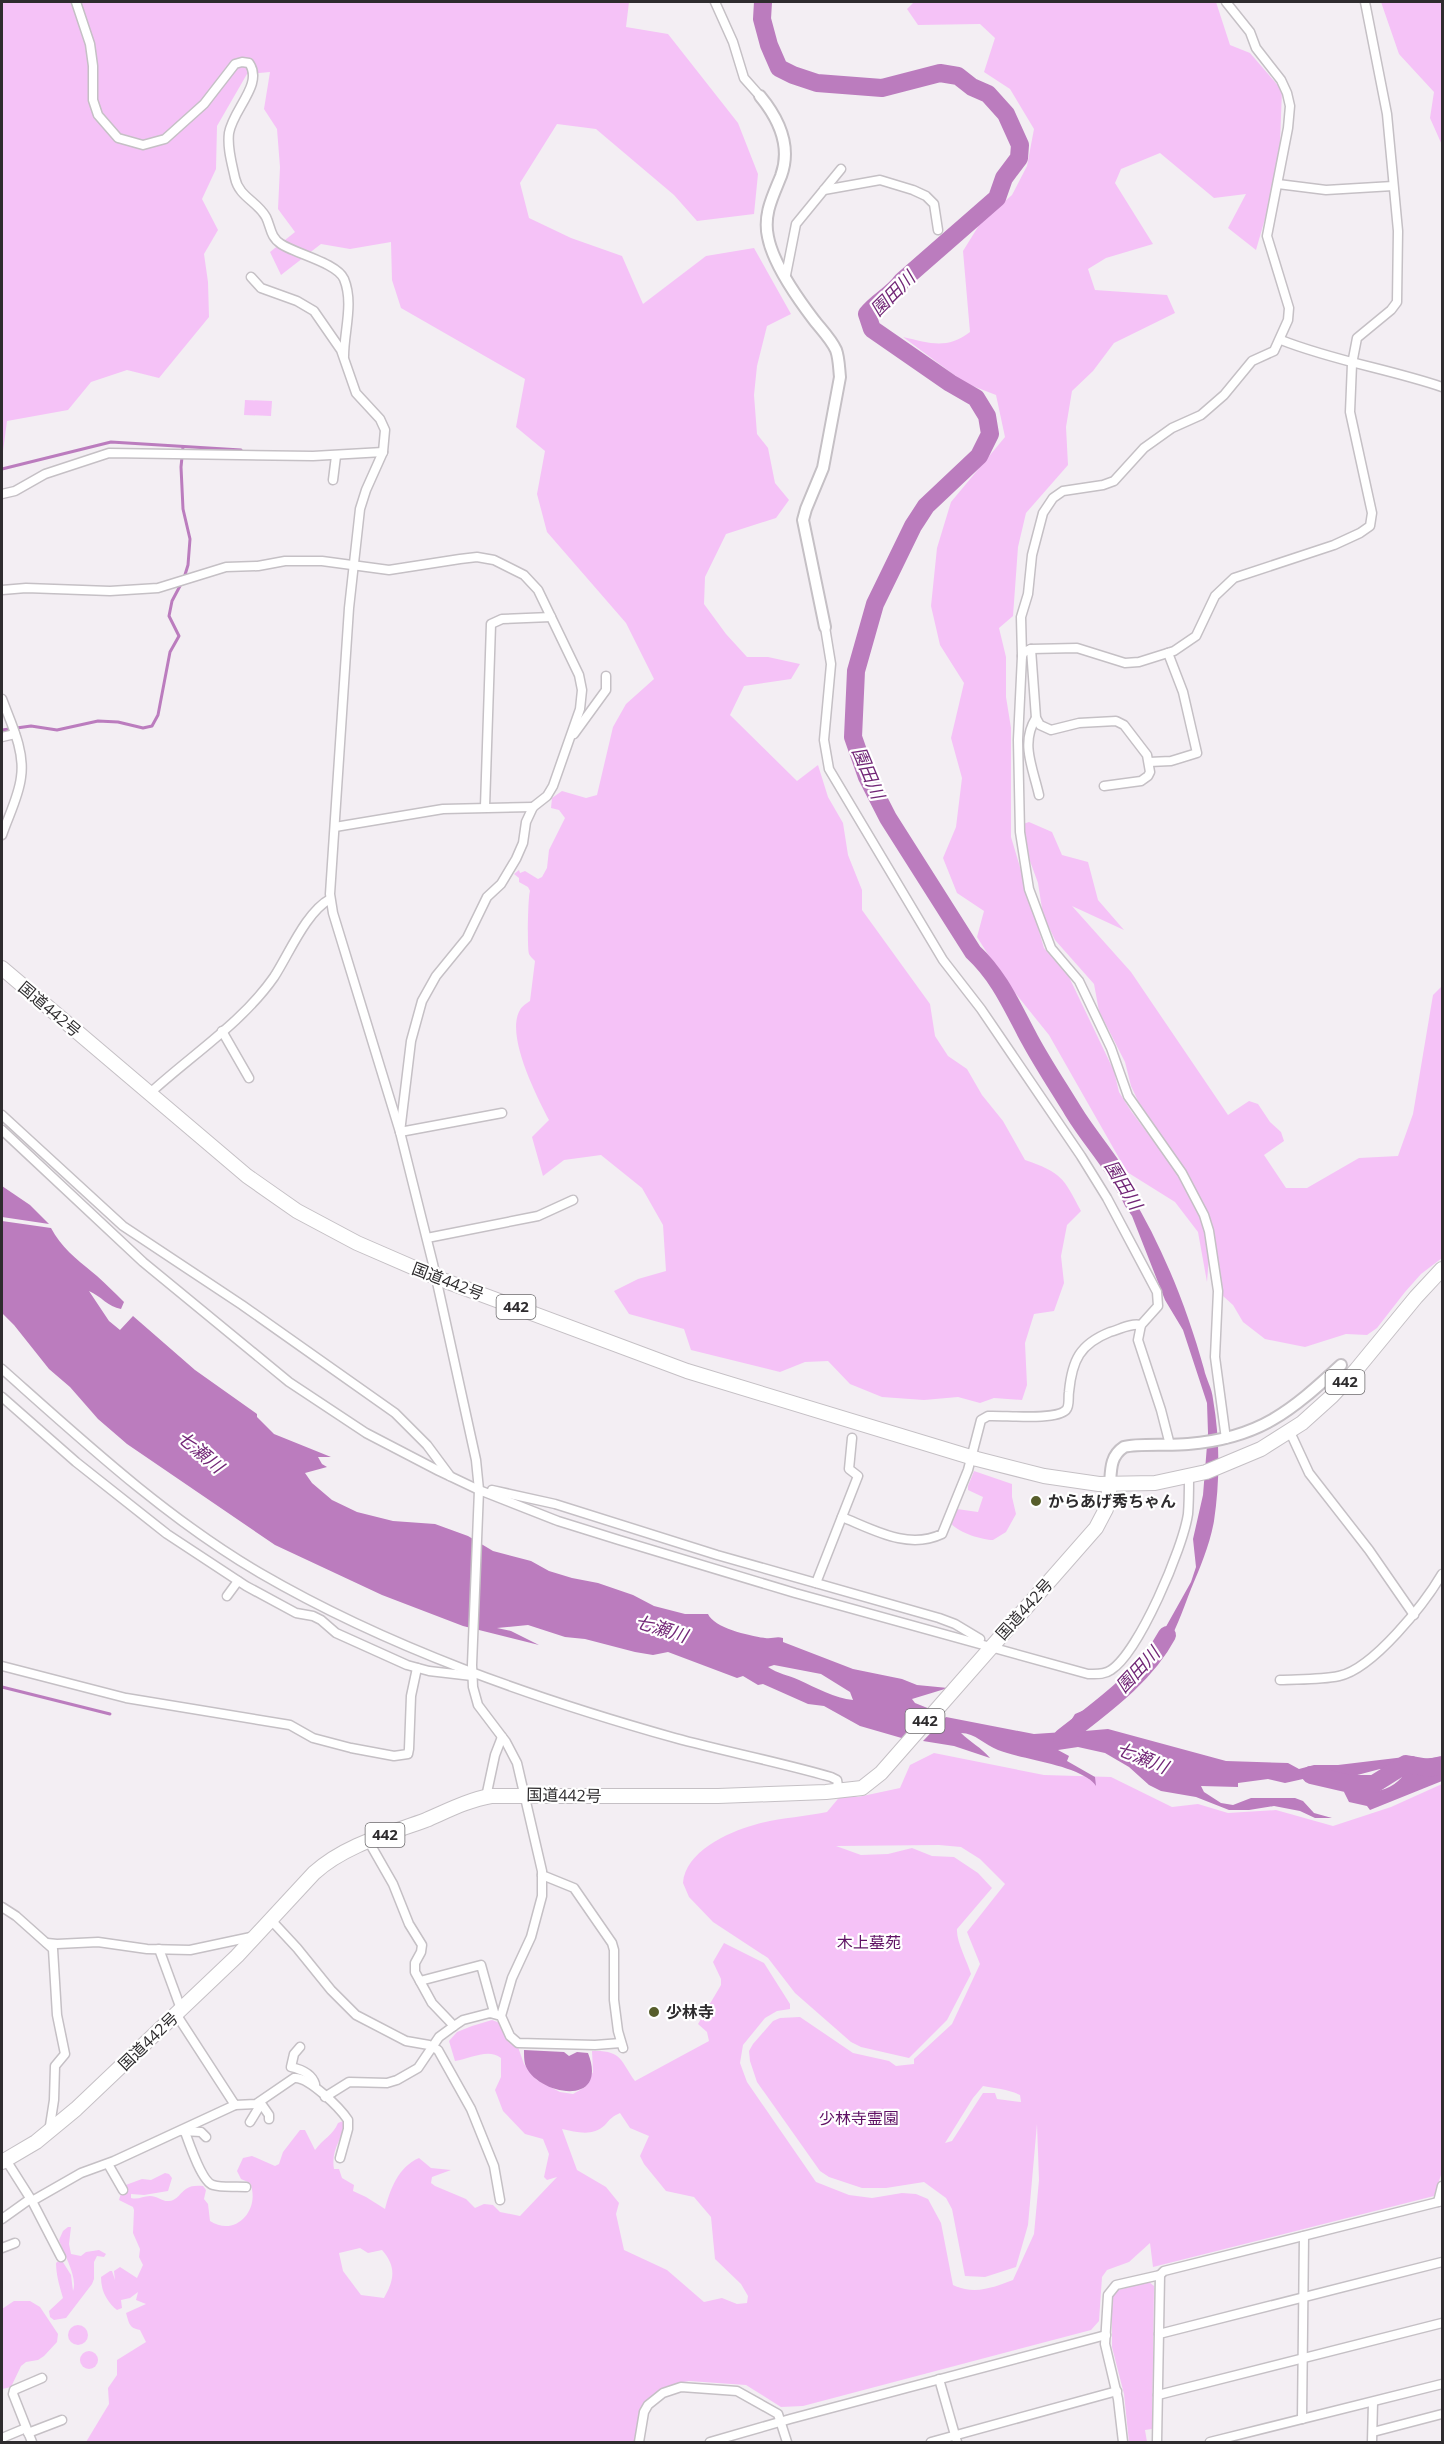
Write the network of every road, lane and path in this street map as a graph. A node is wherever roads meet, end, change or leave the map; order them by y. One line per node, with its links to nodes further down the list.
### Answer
1 (76, 2): 14 (street)
2 (715, 2): 5 (street)
3 (1226, 2): 7 (street)
4 (1365, 2): 8 (street)
5 (760, 96): 11 (street)
6 (841, 169): 9 (street)
7 (1278, 184): 8 (street); 13 (street)
8 (1393, 186): 15 (street)
9 (824, 190): 10 (street); 11 (street)
10 (938, 230)
11 (786, 275): 24 (street)
12 (251, 277): 14 (street)
13 (1281, 340): 15 (street); 27 (street)
14 (344, 358): 17 (street)
15 (1352, 364): 16 (street); 26 (street)
16 (1443, 387)
17 (383, 452): 18 (street); 21 (street)
18 (336, 456): 19 (street); 20 (street)
19 (333, 480)
20 (2, 494)
21 (355, 567): 22 (street); 23 (street); 39 (street)
22 (2, 590)
23 (551, 617): 33 (street); 37 (street)
24 (825, 627): 54 (street)
25 (1031, 649): 26 (street); 27 (street); 30 (street)
26 (1168, 652): 34 (street)
27 (1022, 656): 60 (street)
28 (606, 676): 33 (street)
29 (2, 699): 31 (street)
30 (1036, 718): 34 (street); 36 (street)
31 (15, 734): 32 (street); 40 (street)
32 (2, 737)
33 (568, 742): 38 (street)
34 (1149, 762): 35 (street)
35 (1104, 786)
36 (1039, 795)
37 (485, 807): 38 (street); 39 (street)
38 (534, 807): 49 (street)
39 (335, 827): 41 (street)
40 (2, 835)
41 (330, 899): 43 (street); 49 (street)
42 (2, 968): 45 (highway, 国道442号 / 442)
43 (222, 1031): 44 (street); 45 (street)
44 (249, 1078)
45 (149, 1094): 53 (highway, 国道442号 / 442)
46 (502, 1113): 49 (street)
47 (2, 1115): 64 (street)
48 (2, 1130): 64 (street)
49 (400, 1132): 51 (street)
50 (573, 1200): 51 (street)
51 (427, 1238): 53 (street)
52 (1443, 1269): 58 (highway, 国道442号 / 442)
53 (436, 1277): 62 (highway, 国道442号 / 442); 66 (street)
54 (1141, 1325): 61 (street); 62 (street)
55 (1341, 1365): 60 (street)
56 (2, 1369): 76 (street)
57 (2, 1397): 69 (street)
58 (1290, 1432): 63 (highway, 国道442号 / 442); 72 (street)
59 (852, 1438): 67 (street)
60 (1226, 1439): 61 (street)
61 (1170, 1445): 65 (street)
62 (972, 1457): 65 (highway, 国道442号 / 442); 67 (street)
63 (1192, 1476): 65 (highway, 国道442号 / 442); 73 (street)
64 (451, 1477): 66 (street)
65 (1110, 1485): 73 (highway, 国道442号 / 442)
66 (479, 1490): 70 (street); 73 (street); 76 (street)
67 (842, 1517): 70 (street)
68 (1443, 1574): 72 (street)
69 (238, 1581): 71 (street); 75 (street)
70 (816, 1583): 73 (street)
71 (227, 1596)
72 (1414, 1615): 77 (street)
73 (991, 1646): 79 (highway, 国道442号 / 442)
74 (2, 1666): 75 (street)
75 (417, 1668): 76 (street)
76 (472, 1671): 78 (street); 79 (street)
77 (1280, 1680)
78 (502, 1737): 80 (street); 81 (street)
79 (839, 1792): 80 (highway, 国道442号 / 442)
80 (524, 1795): 81 (highway, 国道442号 / 442); 83 (street)
81 (486, 1797): 82 (highway, 国道442号 / 442)
82 (369, 1842): 85 (highway, 国道442号 / 442); 89 (street)
83 (542, 1875): 91 (street); 91 (street)
84 (2, 1907): 87 (street)
85 (271, 1920): 86 (highway, 国道442号 / 442); 93 (street)
86 (257, 1935): 88 (street); 90 (highway, 国道442号 / 442)
87 (47, 1942): 88 (street); 102 (street)
88 (159, 1949): 90 (street)
89 (420, 1982): 91 (street); 92 (street)
90 (179, 2012): 98 (street); 102 (highway, 国道442号 / 442)
91 (497, 2014): 92 (street)
92 (454, 2026): 93 (street)
93 (433, 2046): 96 (street); 111 (street)
94 (300, 2047): 95 (street)
95 (314, 2088): 96 (street); 97 (street)
96 (325, 2097): 104 (street)
97 (261, 2103): 98 (street); 99 (street); 100 (street)
98 (235, 2105): 101 (street)
99 (269, 2119)
100 (250, 2122)
101 (183, 2131): 103 (street); 106 (street); 108 (street)
102 (49, 2132): 105 (highway, 国道442号 / 442)
103 (206, 2137)
104 (339, 2158)
105 (4, 2161): 110 (street)
106 (108, 2164): 109 (street); 110 (street)
107 (1443, 2186): 112 (street)
108 (246, 2187)
109 (123, 2190)
110 (31, 2200): 113 (street); 117 (street)
111 (500, 2200)
112 (1440, 2201): 114 (street)
113 (2, 2219)
114 (1304, 2236): 119 (street); 120 (street)
115 (15, 2242): 116 (street)
116 (2, 2248)
117 (61, 2257)
118 (1443, 2262): 120 (street)
119 (1160, 2275): 122 (street); 123 (street)
120 (1303, 2298): 122 (street); 124 (street)
121 (1443, 2324): 124 (street)
122 (1159, 2334): 129 (street)
123 (1106, 2335): 126 (street); 128 (street)
124 (1303, 2359): 129 (street); 133 (street)
125 (42, 2378): 135 (street)
126 (939, 2379): 134 (street); 138 (street)
127 (1443, 2384): 130 (street)
128 (1117, 2391): 138 (street); 144 (street)
129 (1158, 2395): 145 (street)
130 (1373, 2402): 133 (street); 136 (street)
131 (1443, 2414): 136 (street)
132 (62, 2420): 135 (street)
133 (1302, 2420): 146 (street)
134 (781, 2422): 140 (street); 141 (street); 142 (street)
135 (28, 2430): 137 (street); 139 (street)
136 (1373, 2432): 147 (street)
137 (2, 2438)
138 (956, 2439): 143 (street)
139 (32, 2442)
140 (639, 2442)
141 (710, 2442)
142 (787, 2442)
143 (931, 2442)
144 (1123, 2442)
145 (1157, 2442)
146 (1210, 2442)
147 (1372, 2442)

